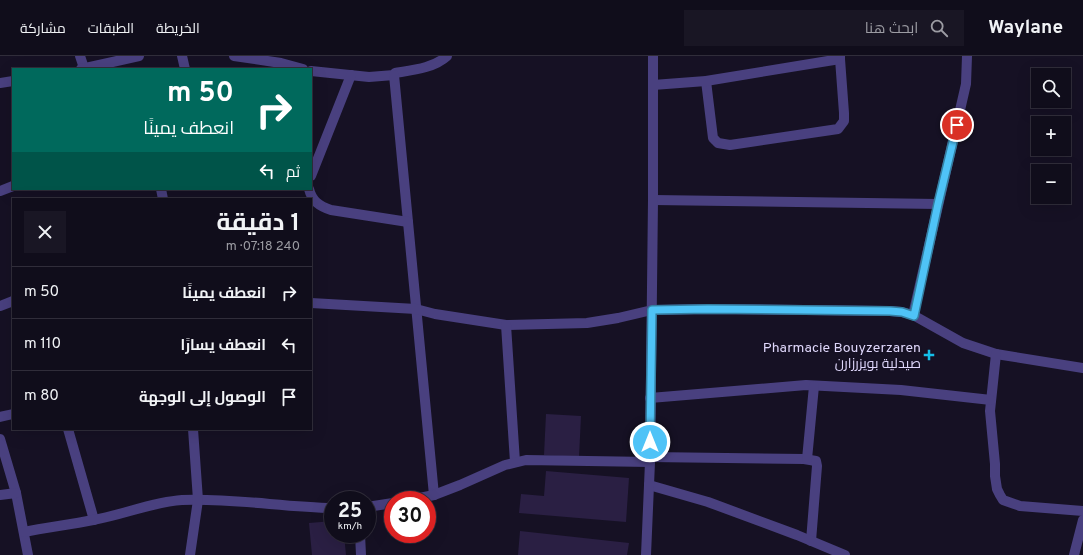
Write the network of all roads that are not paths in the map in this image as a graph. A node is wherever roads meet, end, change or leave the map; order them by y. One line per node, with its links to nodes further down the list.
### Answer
1 (80, 56): 10 (street)
2 (139, 56): 10 (street)
3 (182, 56): 11 (street)
4 (234, 56): 8 (street)
5 (447, 56): 15 (street)
6 (653, 56): 19 (street)
7 (967, 56): 26 (street)
8 (248, 57): 12 (street)
9 (840, 58): 17 (street); 17 (street)
10 (84, 68)
11 (185, 68)
12 (298, 68)
13 (312, 71): 14 (street)
14 (351, 75): 15 (street); 20 (street)
15 (394, 75): 27 (street)
16 (12, 81): 18 (street)
17 (706, 81): 19 (street)
18 (0, 83)
19 (653, 85): 25 (street)
20 (316, 150): 21 (street)
21 (312, 171)
22 (12, 186): 24 (street)
23 (309, 190): 27 (street)
24 (0, 191)
25 (653, 200): 26 (street); 32 (street)
26 (938, 204): 33 (street)
27 (408, 222): 31 (street)
28 (12, 301): 30 (street)
29 (312, 303): 31 (street)
30 (0, 306)
31 (416, 310): 34 (street); 49 (street)
32 (652, 310): 33 (street); 34 (street); 38 (street)
33 (914, 316): 35 (street)
34 (506, 325): 47 (street)
35 (996, 354): 36 (street); 39 (street)
36 (1083, 368)
37 (814, 386): 38 (street); 39 (street); 46 (street)
38 (650, 398): 45 (street)
39 (991, 400): 55 (street)
40 (12, 414): 41 (street)
41 (0, 418)
42 (68, 430): 56 (street)
43 (193, 430): 53 (street)
44 (0, 439): 50 (street)
45 (650, 459): 46 (street); 47 (street); 48 (street)
46 (807, 459): 59 (street)
47 (515, 462): 51 (street)
48 (649, 485): 59 (street); 64 (street)
49 (434, 491)
50 (16, 493): 52 (street); 58 (street)
51 (436, 494)
52 (0, 496)
53 (198, 500): 54 (street); 56 (street); 62 (street)
54 (324, 508)
55 (1083, 511)
56 (94, 520): 58 (street)
57 (1083, 520): 66 (street)
58 (24, 532): 61 (street)
59 (811, 541): 65 (street)
60 (360, 543): 63 (street)
61 (28, 555)
62 (190, 555)
63 (361, 555)
64 (646, 555)
65 (845, 555)
66 (1074, 555)

